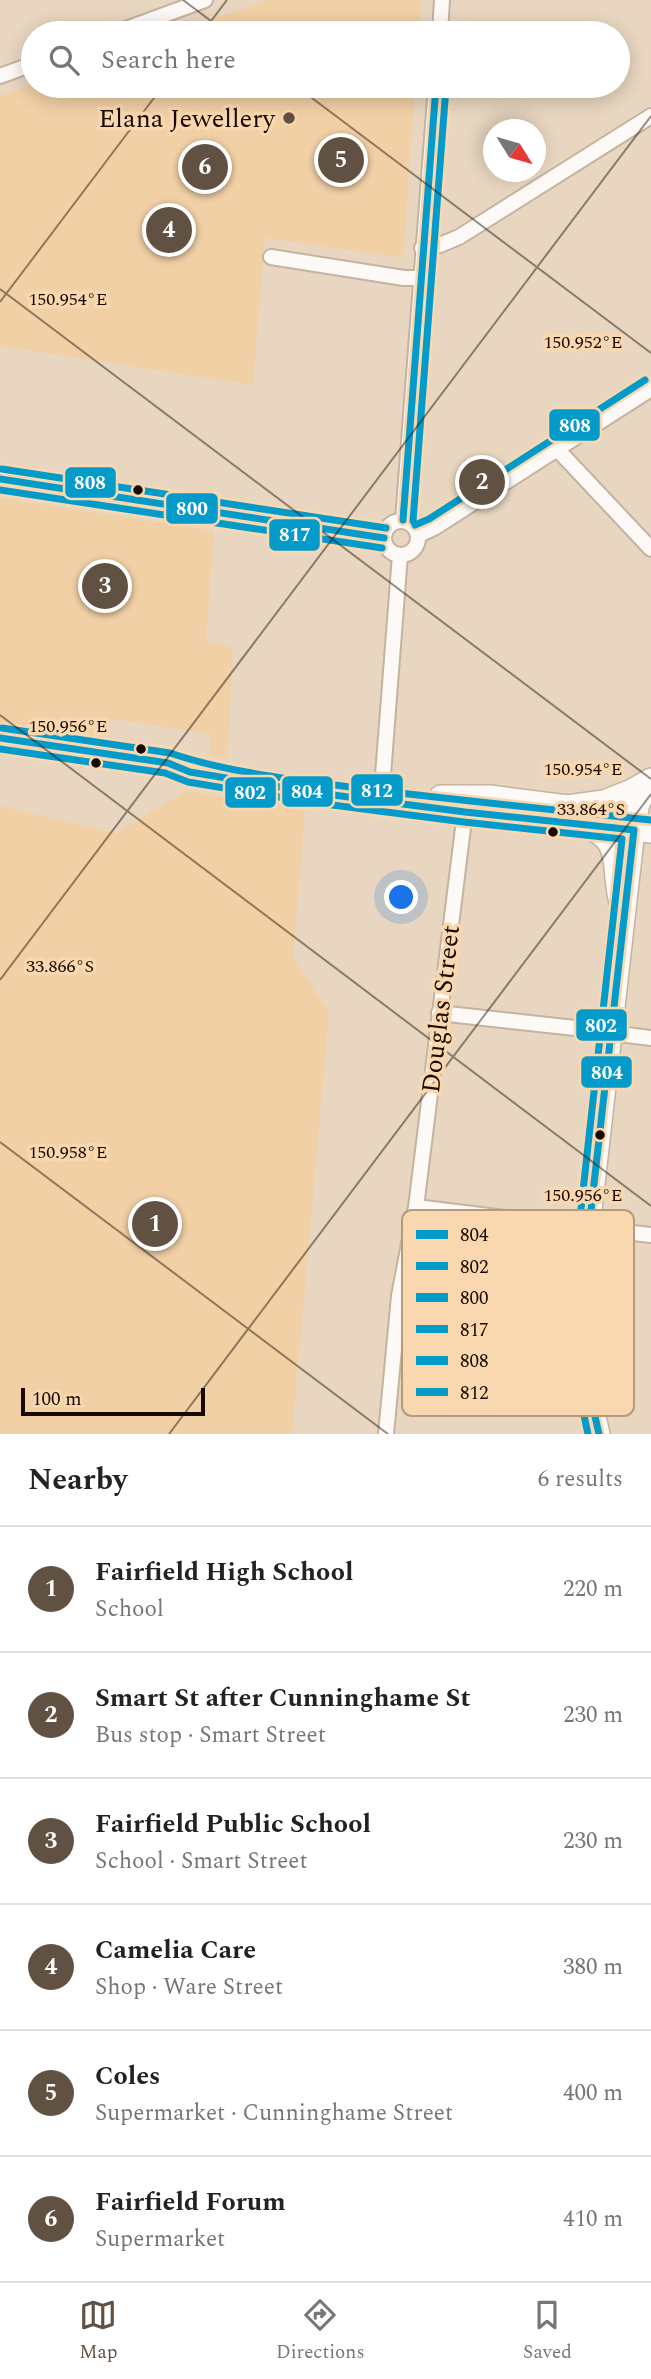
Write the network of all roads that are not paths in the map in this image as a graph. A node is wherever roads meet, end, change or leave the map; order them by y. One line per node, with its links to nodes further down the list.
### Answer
1 (205, 0): 3 (street)
2 (442, 0): 4 (street)
3 (148, 21)
4 (441, 21)
5 (21, 68): 6 (street)
6 (0, 76)
7 (435, 98): 9 (street)
8 (651, 116): 9 (street)
9 (422, 248): 11 (street)
10 (271, 257): 11 (street)
11 (420, 278): 15 (street)
12 (651, 389): 13 (street)
13 (557, 449): 16 (street); 18 (street)
14 (0, 479): 17 (street)
15 (403, 520): 16 (street); 17 (street)
16 (419, 535): 19 (street)
17 (384, 538): 19 (street)
18 (651, 549)
19 (400, 555): 24 (street)
20 (0, 738): 22 (main road)
21 (0, 751): 22 (main road)
22 (190, 772): 24 (main road)
23 (651, 782): 25 (main road); 28 (main road)
24 (381, 801): 25 (main road)
25 (422, 805): 26 (main road)
26 (465, 812): 27 (main road); 30 (street, Douglas Street)
27 (582, 826): 28 (main road); 29 (main road)
28 (643, 831): 29 (main road)
29 (624, 917): 32 (main road)
30 (439, 1013): 31 (street); 34 (street, Douglas Street)
31 (584, 1029)
32 (611, 1033): 33 (street); 37 (main road)
33 (651, 1038)
34 (416, 1207): 35 (street, Douglas Street); 36 (street)
35 (415, 1210)
36 (440, 1210)
37 (591, 1210)
38 (402, 1280): 40 (street, Douglas Street)
39 (595, 1416): 41 (main road)
40 (386, 1434)
41 (599, 1434)

